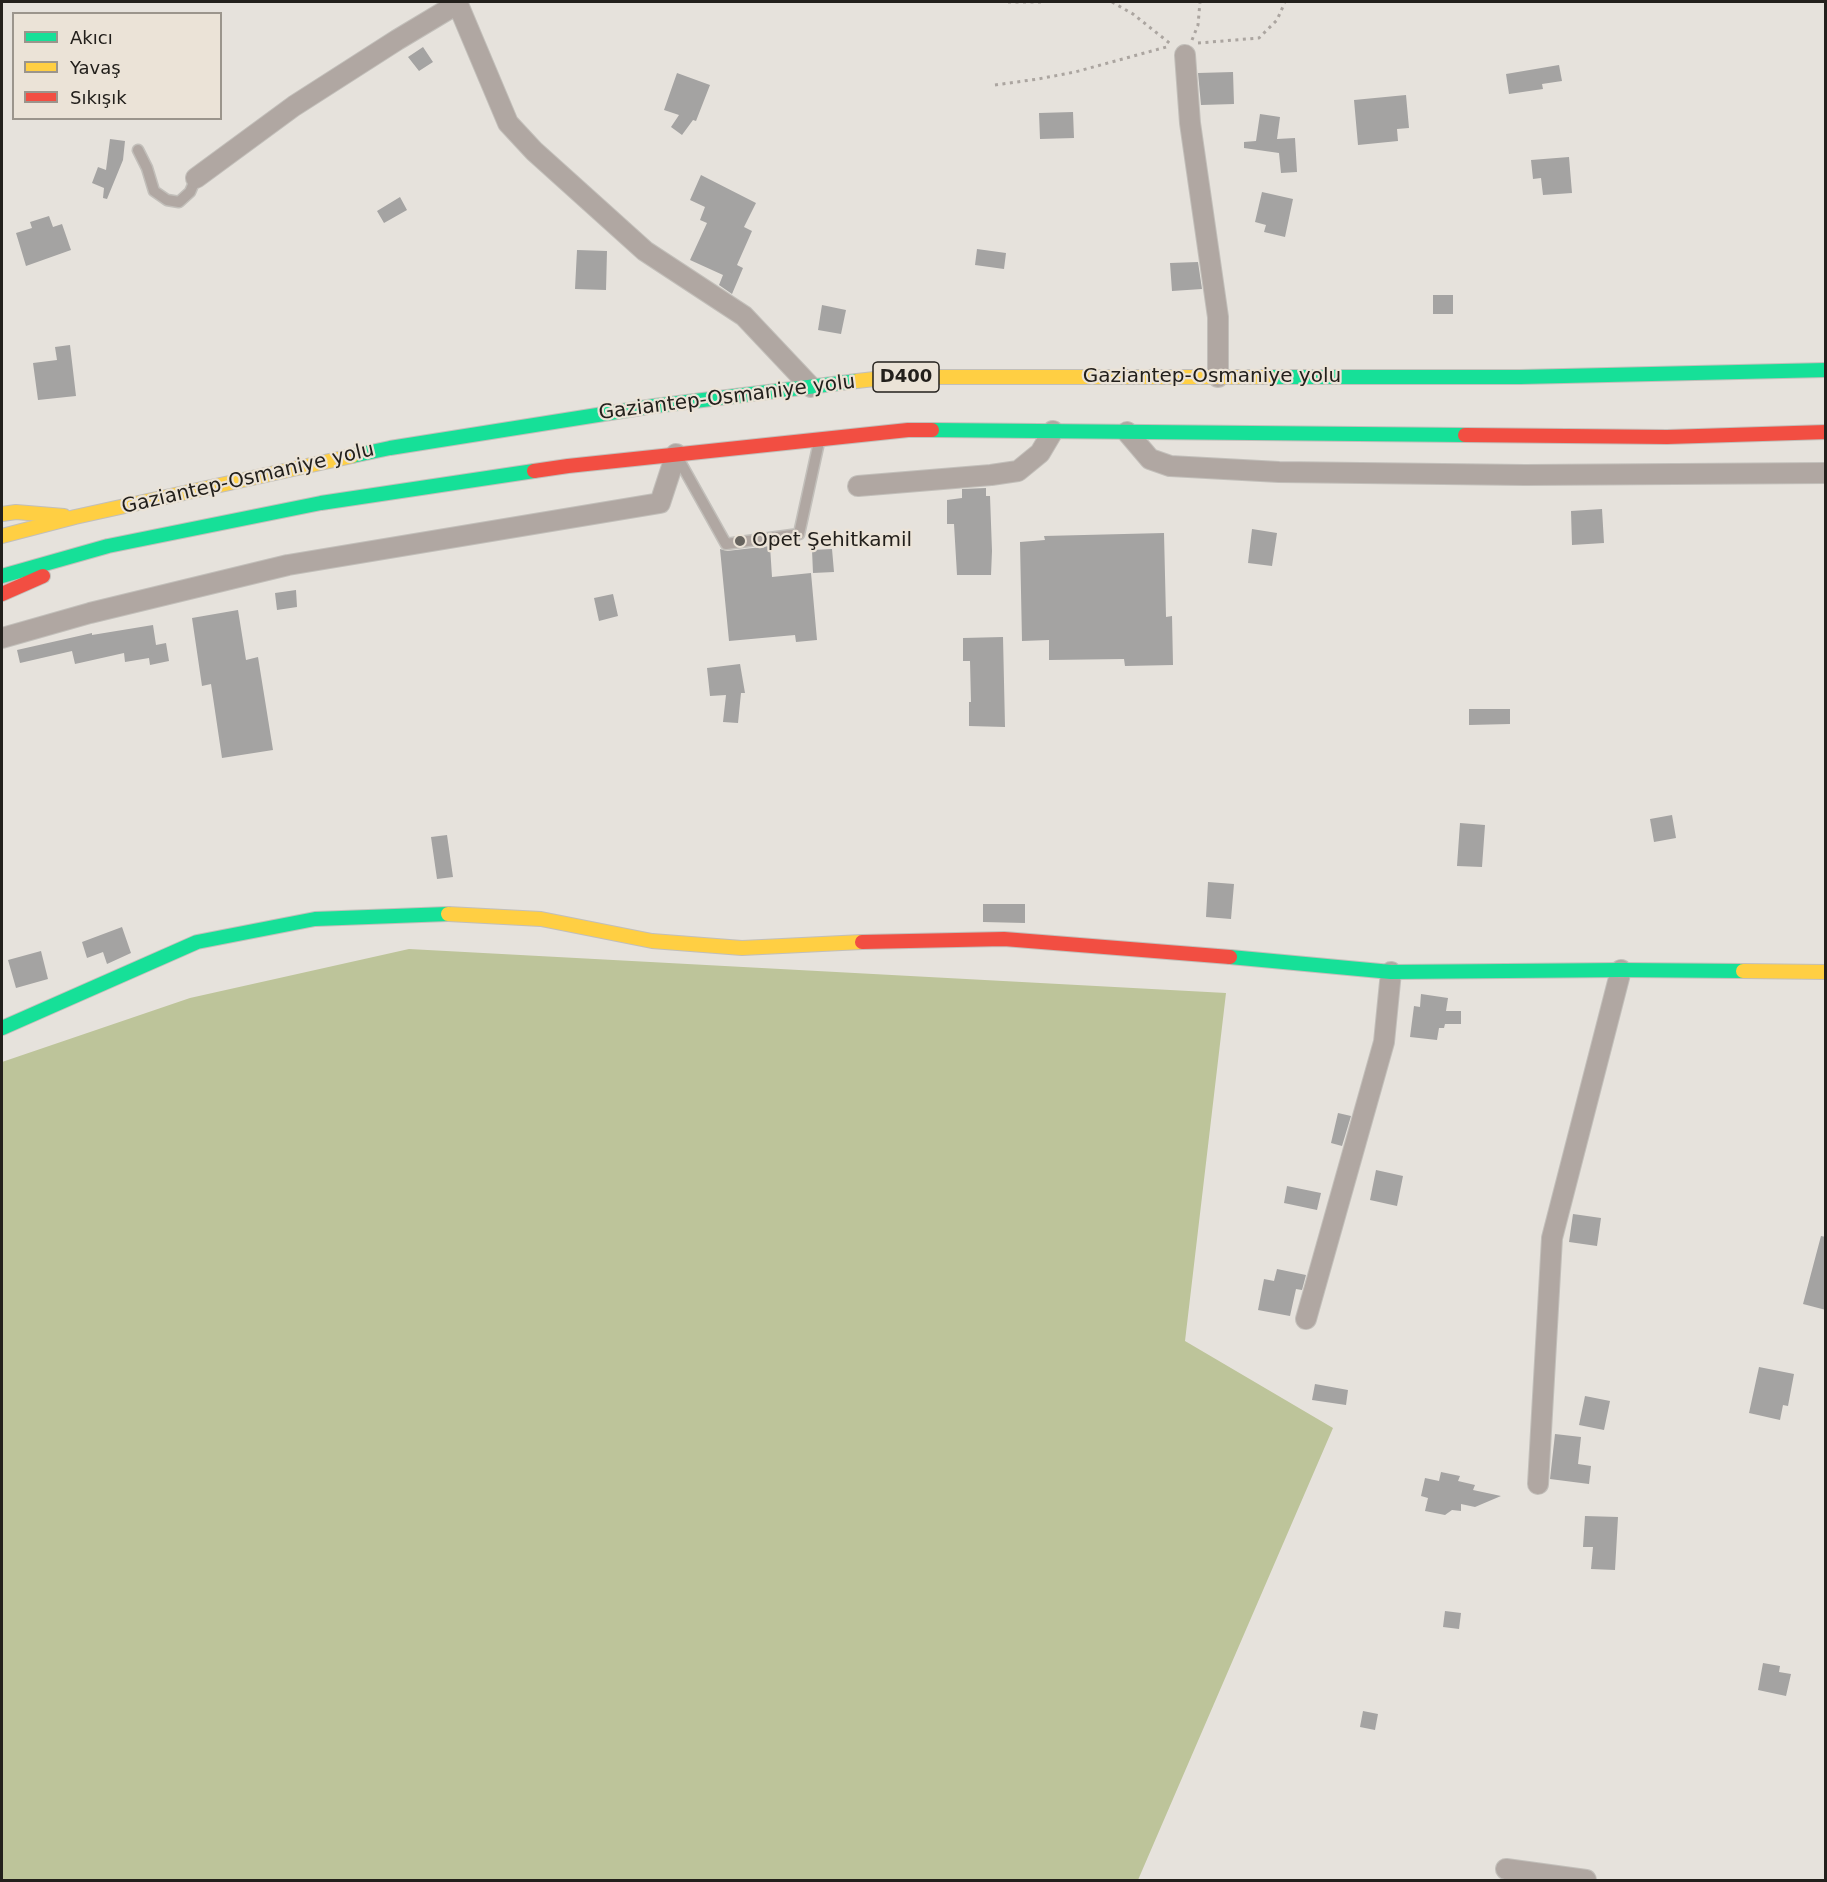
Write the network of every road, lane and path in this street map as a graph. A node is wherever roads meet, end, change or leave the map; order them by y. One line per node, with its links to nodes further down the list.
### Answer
1 (1008, 2): 2 (path)
2 (1046, 2)
3 (1112, 2): 7 (path)
4 (1200, 2): 5 (path)
5 (1285, 2)
6 (457, 3): 10 (street); 13 (street)
7 (1179, 50): 8 (path); 12 (street)
8 (995, 85)
9 (138, 150): 10 (lane)
10 (196, 178)
11 (1826, 370): 12 (main road, Gaziantep-Osmaniye yolu / D400)
12 (1218, 377): 13 (main road, Gaziantep-Osmaniye yolu / D400)
13 (811, 387): 22 (main road, Gaziantep-Osmaniye yolu / D400)
14 (1053, 431): 15 (main road, Gaziantep-Osmaniye yolu); 17 (main road, Gaziantep-Osmaniye yolu); 20 (street)
15 (1127, 432): 16 (main road, Gaziantep-Osmaniye yolu); 19 (street)
16 (1826, 432)
17 (820, 439): 18 (main road, Gaziantep-Osmaniye yolu); 18 (lane)
18 (676, 454): 24 (main road, Gaziantep-Osmaniye yolu); 27 (street)
19 (1826, 473)
20 (858, 486)
21 (2, 514): 22 (main road)
22 (75, 518): 23 (main road, Gaziantep-Osmaniye yolu / D400)
23 (2, 536)
24 (108, 546): 25 (main road, Gaziantep-Osmaniye yolu); 26 (main road)
25 (2, 576)
26 (2, 594)
27 (2, 638)
28 (1621, 970): 29 (main road); 30 (main road); 33 (street)
29 (1391, 972): 31 (main road); 32 (street)
30 (1826, 972)
31 (2, 1028)
32 (1306, 1319)
33 (1538, 1484)
34 (1506, 1869): 35 (street)
35 (1586, 1881)

